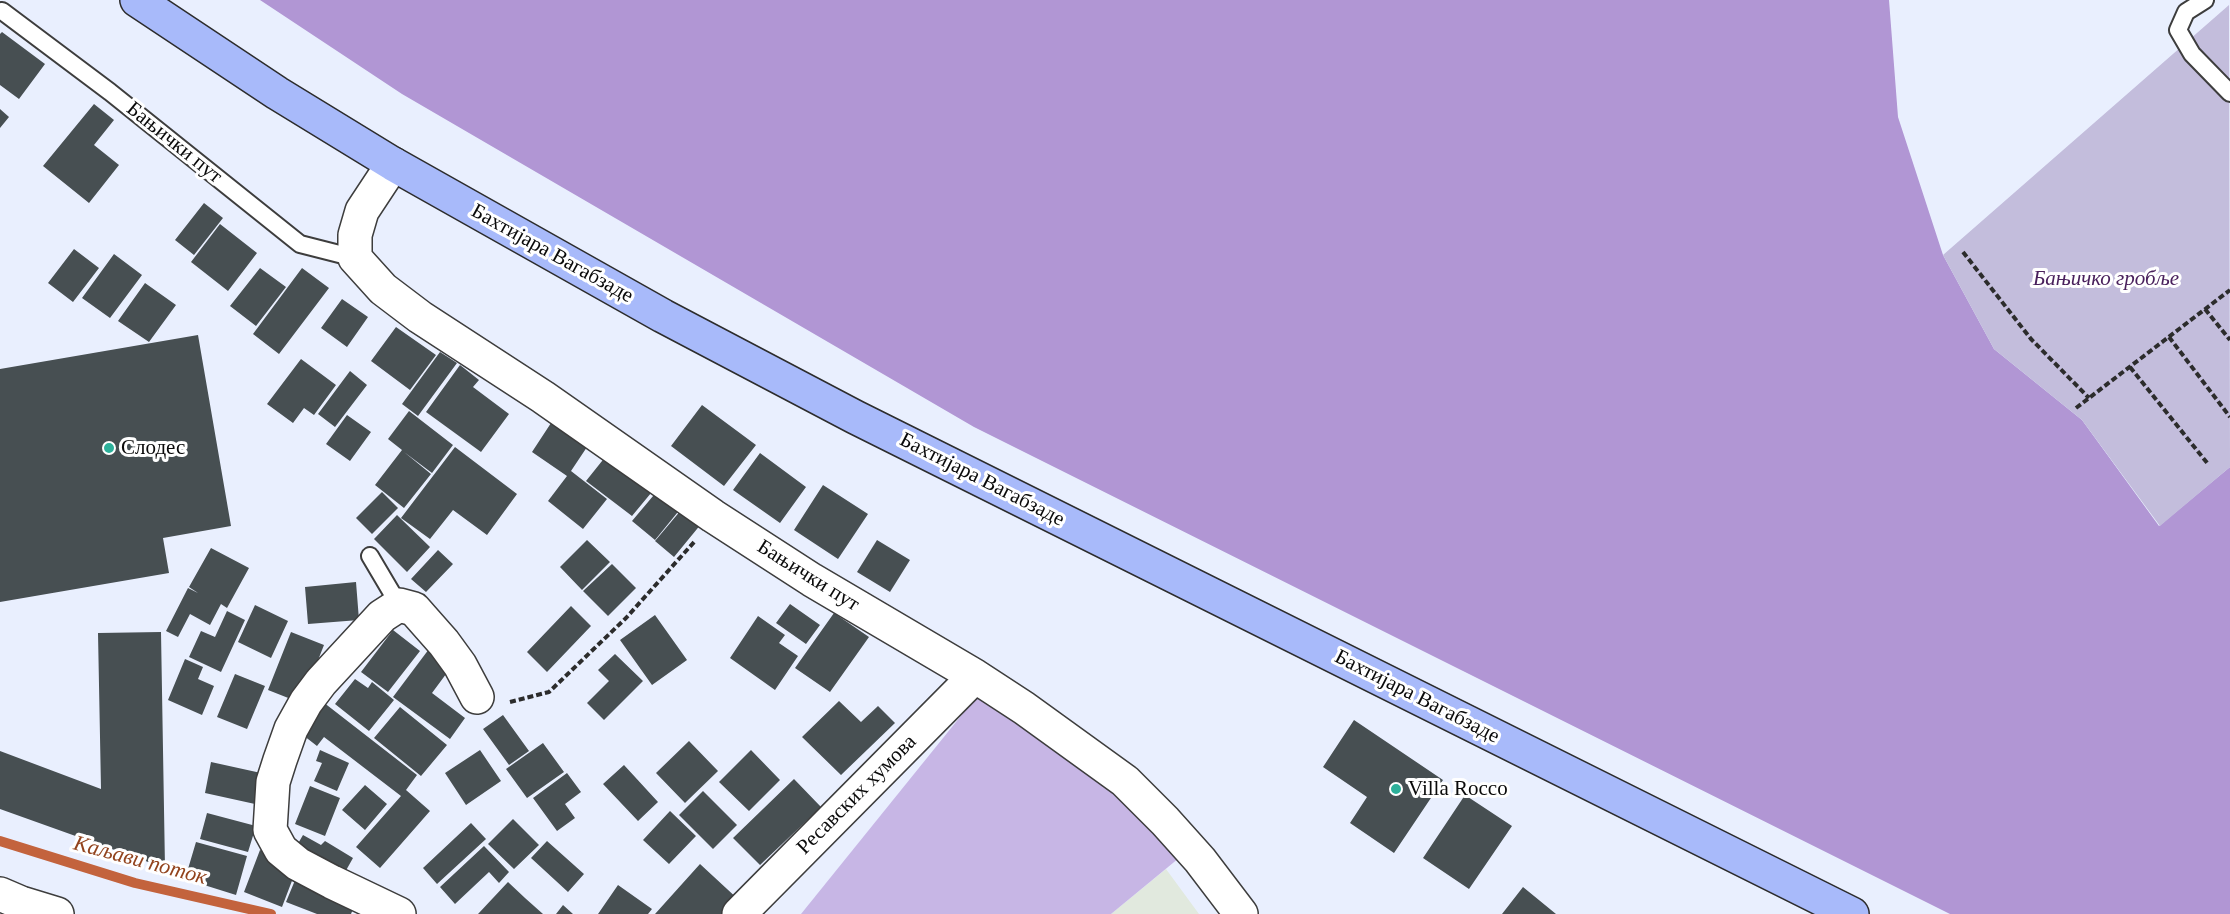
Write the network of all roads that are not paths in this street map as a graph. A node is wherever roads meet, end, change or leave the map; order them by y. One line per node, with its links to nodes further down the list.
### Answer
1 (137, 0): 5 (main road, Бахтијара Вагабзаде)
2 (2205, 0): 4 (lane)
3 (2, 11): 6 (lane, Бањички пут)
4 (2230, 93)
5 (393, 164): 6 (street); 16 (main road, Бахтијара Вагабзаде)
6 (354, 258): 9 (street, Бањички пут)
7 (370, 556): 8 (lane)
8 (399, 605): 10 (street); 13 (street)
9 (975, 676): 14 (street, Ресавских хумова); 15 (street, Бањички пут)
10 (477, 697)
11 (0, 894): 12 (street)
12 (57, 914)
13 (399, 914)
14 (739, 914)
15 (1241, 914)
16 (1852, 914)

